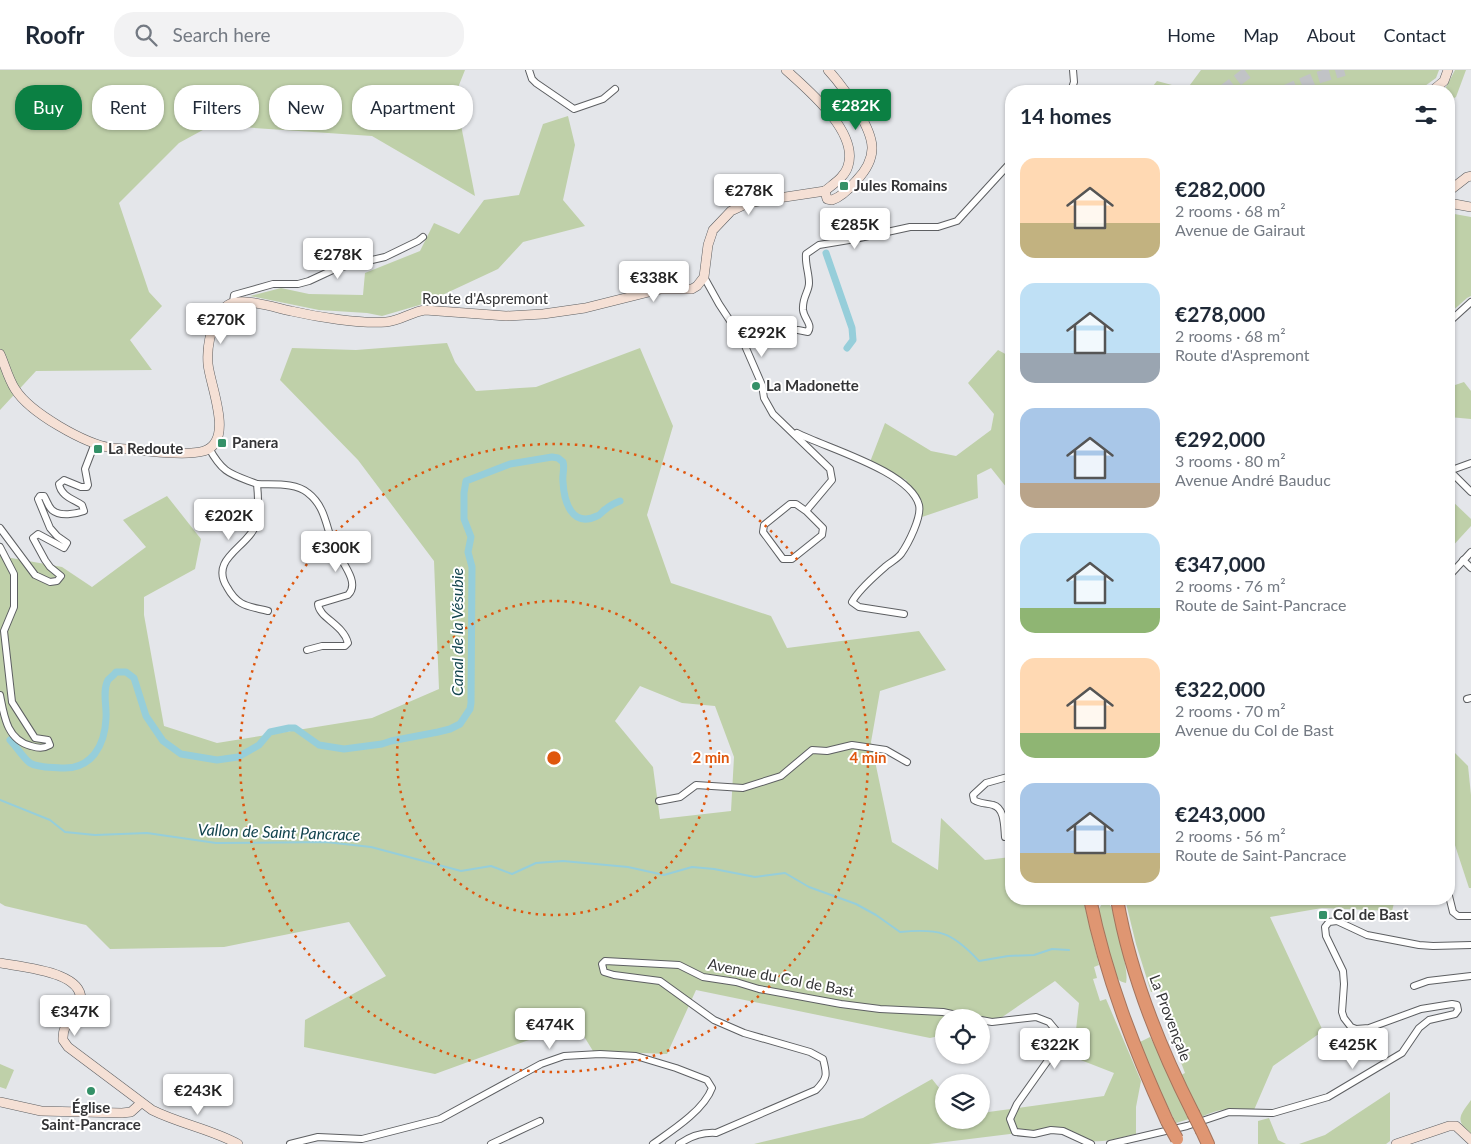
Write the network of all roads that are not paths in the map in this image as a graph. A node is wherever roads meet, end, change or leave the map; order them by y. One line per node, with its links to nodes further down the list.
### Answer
1 (529, 70): 8 (street)
2 (786, 70): 12 (street)
3 (828, 70): 12 (street)
4 (1073, 70): 6 (street)
5 (1448, 70): 7 (street)
6 (1073, 85)
7 (1439, 85)
8 (614, 89)
9 (1005, 168): 20 (street)
10 (1471, 176): 11 (street)
11 (1455, 186)
12 (824, 191): 16 (street)
13 (1455, 204): 14 (street)
14 (1471, 207)
15 (423, 237): 17 (street)
16 (704, 277): 17 (street, Route d'Aspremont); 22 (street)
17 (233, 302): 24 (street)
18 (1471, 302): 19 (street)
19 (1455, 317)
20 (798, 330)
21 (0, 354): 23 (street)
22 (791, 431): 30 (street); 38 (street)
23 (95, 443): 24 (street); 31 (street)
24 (209, 448): 28 (street)
25 (1471, 463): 26 (street)
26 (1455, 469)
27 (1455, 477): 29 (street)
28 (256, 484): 37 (street); 39 (street)
29 (1471, 492)
30 (806, 511): 30 (street)
31 (0, 528)
32 (0, 547): 40 (street)
33 (1471, 552): 34 (street)
34 (1463, 560): 35 (street); 36 (street)
35 (1471, 568)
36 (1455, 569)
37 (268, 612)
38 (904, 614)
39 (307, 650)
40 (0, 695)
41 (907, 762): 43 (street)
42 (1005, 778): 44 (street)
43 (659, 801)
44 (1005, 837)
45 (1091, 905): 59 (highway, bridge)
46 (1118, 905): 67 (highway, La Provençale, bridge)
47 (1451, 905): 48 (street)
48 (1471, 916)
49 (1471, 945): 66 (street)
50 (0, 963): 56 (street)
51 (1471, 976): 52 (street)
52 (1414, 986)
53 (935, 1011): 64 (street, Avenue du Col de Bast)
54 (990, 1022): 65 (street)
55 (0, 1102): 56 (street)
56 (141, 1103): 60 (street)
57 (540, 1121): 62 (street)
58 (1471, 1140): 68 (street)
59 (1178, 1142)
60 (238, 1144)
61 (290, 1144): 63 (street)
62 (491, 1144)
63 (654, 1144)
64 (679, 1144)
65 (1091, 1144)
66 (1110, 1144)
67 (1208, 1144)
68 (1396, 1144)

